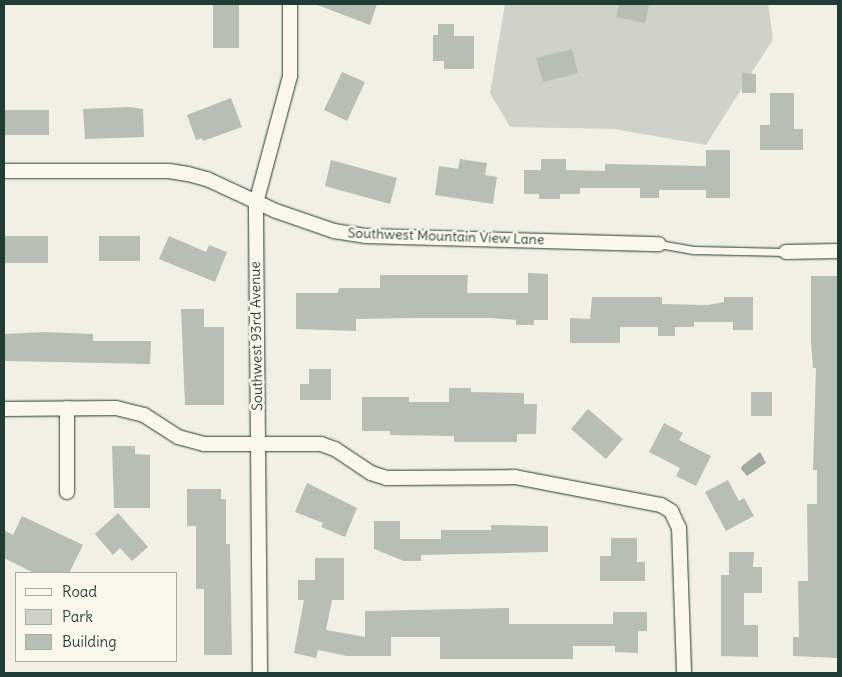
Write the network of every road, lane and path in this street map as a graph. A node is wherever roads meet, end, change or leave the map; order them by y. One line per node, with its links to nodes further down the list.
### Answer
1 (290, 4): 3 (street, Southwest 93rd Avenue)
2 (4, 170): 3 (street, Southwest Mountain View Lane)
3 (256, 203): 4 (street, Southwest Mountain View Lane); 9 (street, Southwest 93rd Avenue)
4 (659, 244): 6 (lane, Southwest Mountain View Lane)
5 (838, 251): 6 (street, Southwest Mountain View Lane)
6 (786, 252)
7 (67, 408): 8 (street); 9 (street); 10 (street)
8 (4, 409)
9 (258, 442): 11 (street, Southwest 93rd Avenue); 12 (street)
10 (67, 492)
11 (260, 673)
12 (684, 673)

